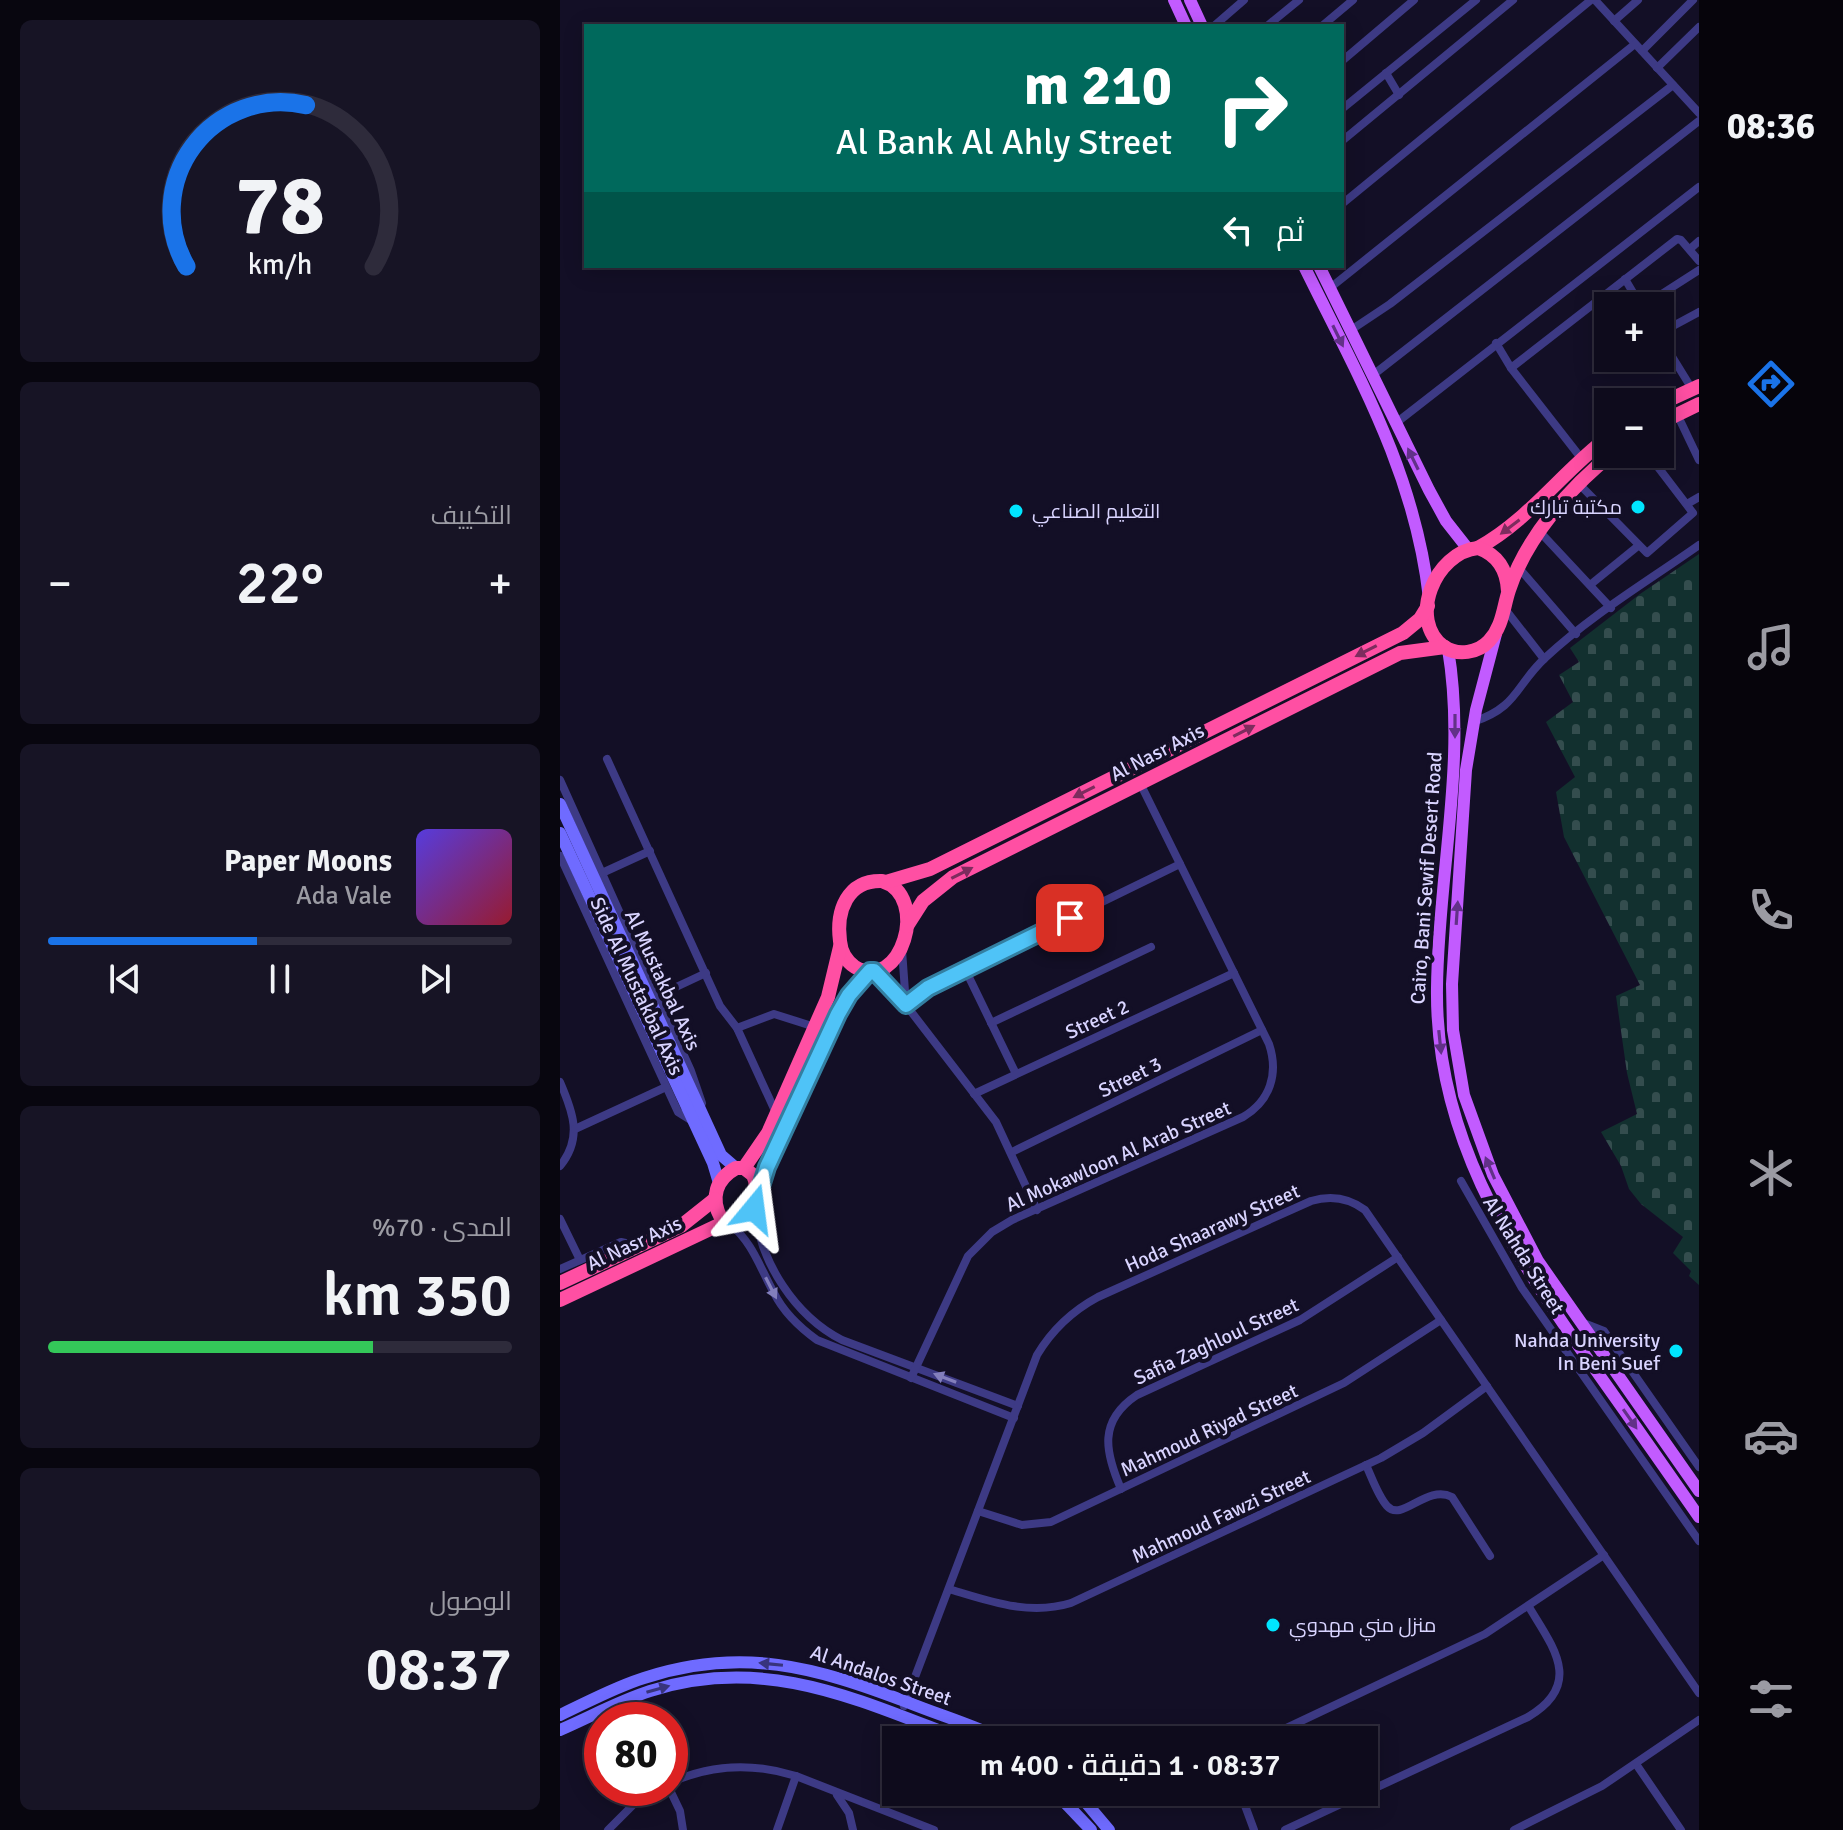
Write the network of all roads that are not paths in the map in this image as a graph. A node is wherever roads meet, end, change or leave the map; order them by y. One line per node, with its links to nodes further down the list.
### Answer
1 (1174, 0): 13 (main road)
2 (1190, 0): 14 (main road)
3 (1244, 0): 15 (street)
4 (1299, 0): 16 (street)
5 (1353, 0): 17 (street)
6 (1414, 0): 21 (street)
7 (1476, 0): 23 (street)
8 (1513, 0): 25 (street)
9 (1593, 0): 12 (street); 33 (street)
10 (1638, 0): 12 (street)
11 (1693, 0): 20 (street)
12 (1614, 21): 19 (street)
13 (1185, 24)
14 (1201, 24)
15 (1216, 24)
16 (1269, 24)
17 (1324, 24)
18 (1699, 27): 22 (street)
19 (1635, 44): 20 (street); 41 (street)
20 (1642, 51): 22 (street)
21 (1344, 59)
22 (1657, 68): 24 (street)
23 (1386, 73): 25 (street); 28 (street)
24 (1673, 85): 27 (street); 46 (street)
25 (1399, 95): 31 (street)
26 (1699, 97): 27 (street)
27 (1691, 105): 29 (street)
28 (1344, 107)
29 (1699, 113)
30 (1699, 121): 50 (street)
31 (1344, 139)
32 (1699, 187): 47 (street)
33 (1344, 202)
34 (1699, 241): 35 (street)
35 (1690, 249): 36 (street); 40 (street)
36 (1699, 261)
37 (1305, 268): 65 (main road, one-way to 65)
38 (1320, 268): 41 (main road)
39 (1699, 270): 43 (street)
40 (1625, 279): 42 (street); 49 (street)
41 (1330, 288): 46 (main road)
42 (1633, 292)
43 (1664, 292)
44 (1699, 312): 45 (street)
45 (1674, 327)
46 (1351, 330): 50 (main road)
47 (1496, 343): 49 (street); 56 (street)
48 (1674, 356): 51 (street)
49 (1511, 368): 58 (street)
50 (1373, 375): 56 (main road)
51 (1696, 388): 52 (highway)
52 (1674, 398)
53 (1699, 404): 54 (highway)
54 (1677, 414): 55 (highway); 59 (street)
55 (1674, 416)
56 (1396, 423): 63 (main road, one-way to 56)
57 (1594, 448): 58 (highway)
58 (1581, 458): 66 (highway)
59 (1699, 460)
60 (1597, 468): 62 (highway)
61 (1659, 468): 67 (street)
62 (1579, 484): 68 (highway); 71 (street)
63 (1429, 490): 65 (main road); 72 (main road)
64 (1699, 497): 67 (street)
65 (1410, 499): 76 (main road)
66 (1537, 504): 68 (highway); 72 (highway, one-way to 72)
67 (1687, 504): 71 (street)
68 (1553, 515): 69 (highway)
69 (1540, 532): 73 (highway); 74 (street)
70 (1699, 545): 77 (street)
71 (1638, 546): 74 (street)
72 (1473, 548): 75 (highway); 76 (highway)
73 (1519, 568): 75 (highway); 80 (street)
74 (1590, 585): 77 (street)
75 (1508, 591): 78 (highway)
76 (1429, 603): 81 (highway); 93 (highway, Al Nasr Axis, one-way to 93)
77 (1611, 608): 80 (street)
78 (1505, 609): 79 (highway); 82 (street)
79 (1499, 625): 81 (highway); 83 (main road, Cairo, Bani Sewif Desert Road)
80 (1576, 634): 82 (street)
81 (1446, 648): 86 (highway, Al Nasr Axis, one-way to 81); 127 (main road, Cairo, Bani Sewif Desert Road, one-way to 127)
82 (1544, 659): 83 (street)
83 (1473, 722): 136 (main road, Cairo, Bani Sewif Desert Road, one-way to 83)
84 (607, 759): 89 (street)
85 (560, 780): 92 (street, Side Al Mustakbal Axis)
86 (1140, 783): 91 (street, Al Mokawloon Al Arab Street); 94 (highway, Al Nasr Axis, one-way to 86)
87 (560, 804): 103 (street, Al Mustakbal Axis)
88 (560, 833): 113 (street, Al Mustakbal Axis)
89 (650, 851): 92 (street); 100 (street)
90 (560, 856): 110 (street, Side Al Mustakbal Axis)
91 (1180, 864): 98 (street); 101 (street, Al Mokawloon Al Arab Street)
92 (602, 873): 103 (street, Side Al Mustakbal Axis)
93 (886, 882): 94 (highway); 96 (highway)
94 (907, 926): 95 (highway)
95 (902, 946): 99 (highway); 102 (street)
96 (841, 947): 99 (highway); 105 (highway)
97 (1151, 947): 104 (street)
98 (965, 969): 102 (street); 104 (street)
99 (872, 971): 102 (street); 121 (highway)
100 (706, 973): 103 (street); 106 (street)
101 (1234, 973): 107 (street, Al Mokawloon Al Arab Street); 108 (street, Street 2)
102 (906, 1005): 111 (street)
103 (659, 1006): 113 (street, Al Mustakbal Axis)
104 (991, 1023): 108 (street)
105 (815, 1027): 106 (street); 112 (highway)
106 (737, 1028): 112 (street)
107 (1262, 1030): 115 (street, Street 3); 122 (street, Al Mokawloon Al Arab Street)
108 (1016, 1074): 111 (street, Street 2)
109 (560, 1082): 114 (street)
110 (666, 1087): 113 (street, Side Al Mustakbal Axis); 114 (street)
111 (974, 1094): 115 (street)
112 (776, 1114): 117 (highway)
113 (698, 1119): 117 (street, Al Mustakbal Axis); 119 (street, Al Mustakbal Axis)
114 (575, 1129): 116 (street)
115 (1012, 1152): 122 (street)
116 (560, 1166)
117 (740, 1168): 119 (highway); 121 (highway)
118 (1461, 1181): 129 (street, Al Nahda Street)
119 (719, 1183): 120 (highway)
120 (715, 1199): 123 (highway, Al Nasr Axis); 125 (highway)
121 (755, 1202): 125 (highway); 137 (street)
122 (1037, 1210): 137 (street, Al Mokawloon Al Arab Street)
123 (693, 1218): 126 (highway); 128 (highway, Al Nasr Axis)
124 (560, 1219): 131 (street)
125 (727, 1222): 126 (highway, Al Nasr Axis); 139 (street, one-way to 139)
126 (700, 1234): 134 (highway, Al Nasr Axis)
127 (1512, 1244): 129 (main road); 140 (main road, Cairo, Bani Sewif Desert Road)
128 (639, 1246): 131 (street); 133 (highway, Al Nasr Axis)
129 (1500, 1251): 150 (street, Al Nahda Street)
130 (1398, 1257): 135 (street, Hoda Shaarawy Street); 142 (street, Hoda Shaarawy Street); 146 (street, Safia Zaghloul Street)
131 (580, 1260): 132 (street)
132 (560, 1269)
133 (560, 1283)
134 (560, 1300)
135 (1441, 1320): 141 (street, Hoda Shaarawy Street); 146 (street, Mahmoud Riyad Street)
136 (1580, 1321): 138 (main road, Cairo, Bani Sewif Desert Road); 145 (street)
137 (916, 1367): 139 (street, Al Mokawloon Al Arab Street); 142 (street, one-way to 137)
138 (1614, 1369): 140 (main road); 147 (main road, Cairo, Bani Sewif Desert Road)
139 (911, 1378): 143 (street)
140 (1601, 1378): 149 (main road, Cairo, Bani Sewif Desert Road, one-way to 149)
141 (1487, 1386): 144 (street, Mahmoud Fawzi Street); 151 (street, Hoda Shaarawy Street)
142 (1018, 1406): 143 (street, Hoda Shaarawy Street)
143 (1014, 1418): 148 (street, Hoda Shaarawy Street)
144 (1366, 1465): 152 (street); 153 (street, Mahmoud Fawzi Street)
145 (1699, 1467)
146 (1121, 1489): 148 (street, Mahmoud Riyad Street)
147 (1699, 1491)
148 (978, 1511): 153 (street, Hoda Shaarawy Street)
149 (1699, 1517)
150 (1699, 1541)
151 (1604, 1555): 154 (street); 155 (street, Hoda Shaarawy Street)
152 (1490, 1556)
153 (949, 1589): 156 (street, Hoda Shaarawy Street)
154 (1529, 1607): 162 (street); 181 (street)
155 (1699, 1693)
156 (906, 1702): 157 (street, Al Andalos Street, one-way to 157); 158 (street, Hoda Shaarawy Street); 161 (street, Al Andalos Street)
157 (560, 1715)
158 (900, 1716): 160 (street, Al Andalos Street); 163 (street, Al Andalos Street, one-way to 158)
159 (1699, 1720): 164 (street)
160 (927, 1726)
161 (968, 1726)
162 (1291, 1726)
163 (560, 1730)
164 (1636, 1764): 182 (street); 183 (street)
165 (796, 1776): 166 (street); 167 (street); 175 (street)
166 (688, 1777)
167 (834, 1792): 176 (street); 177 (street)
168 (632, 1806): 173 (street)
169 (678, 1806): 174 (street)
170 (1068, 1806): 178 (street)
171 (1089, 1806): 179 (street)
172 (1245, 1806): 180 (street)
173 (608, 1830)
174 (683, 1830)
175 (777, 1830)
176 (853, 1830)
177 (934, 1830)
178 (1091, 1830)
179 (1109, 1830)
180 (1254, 1830)
181 (1285, 1830)
182 (1514, 1830)
183 (1681, 1830)

